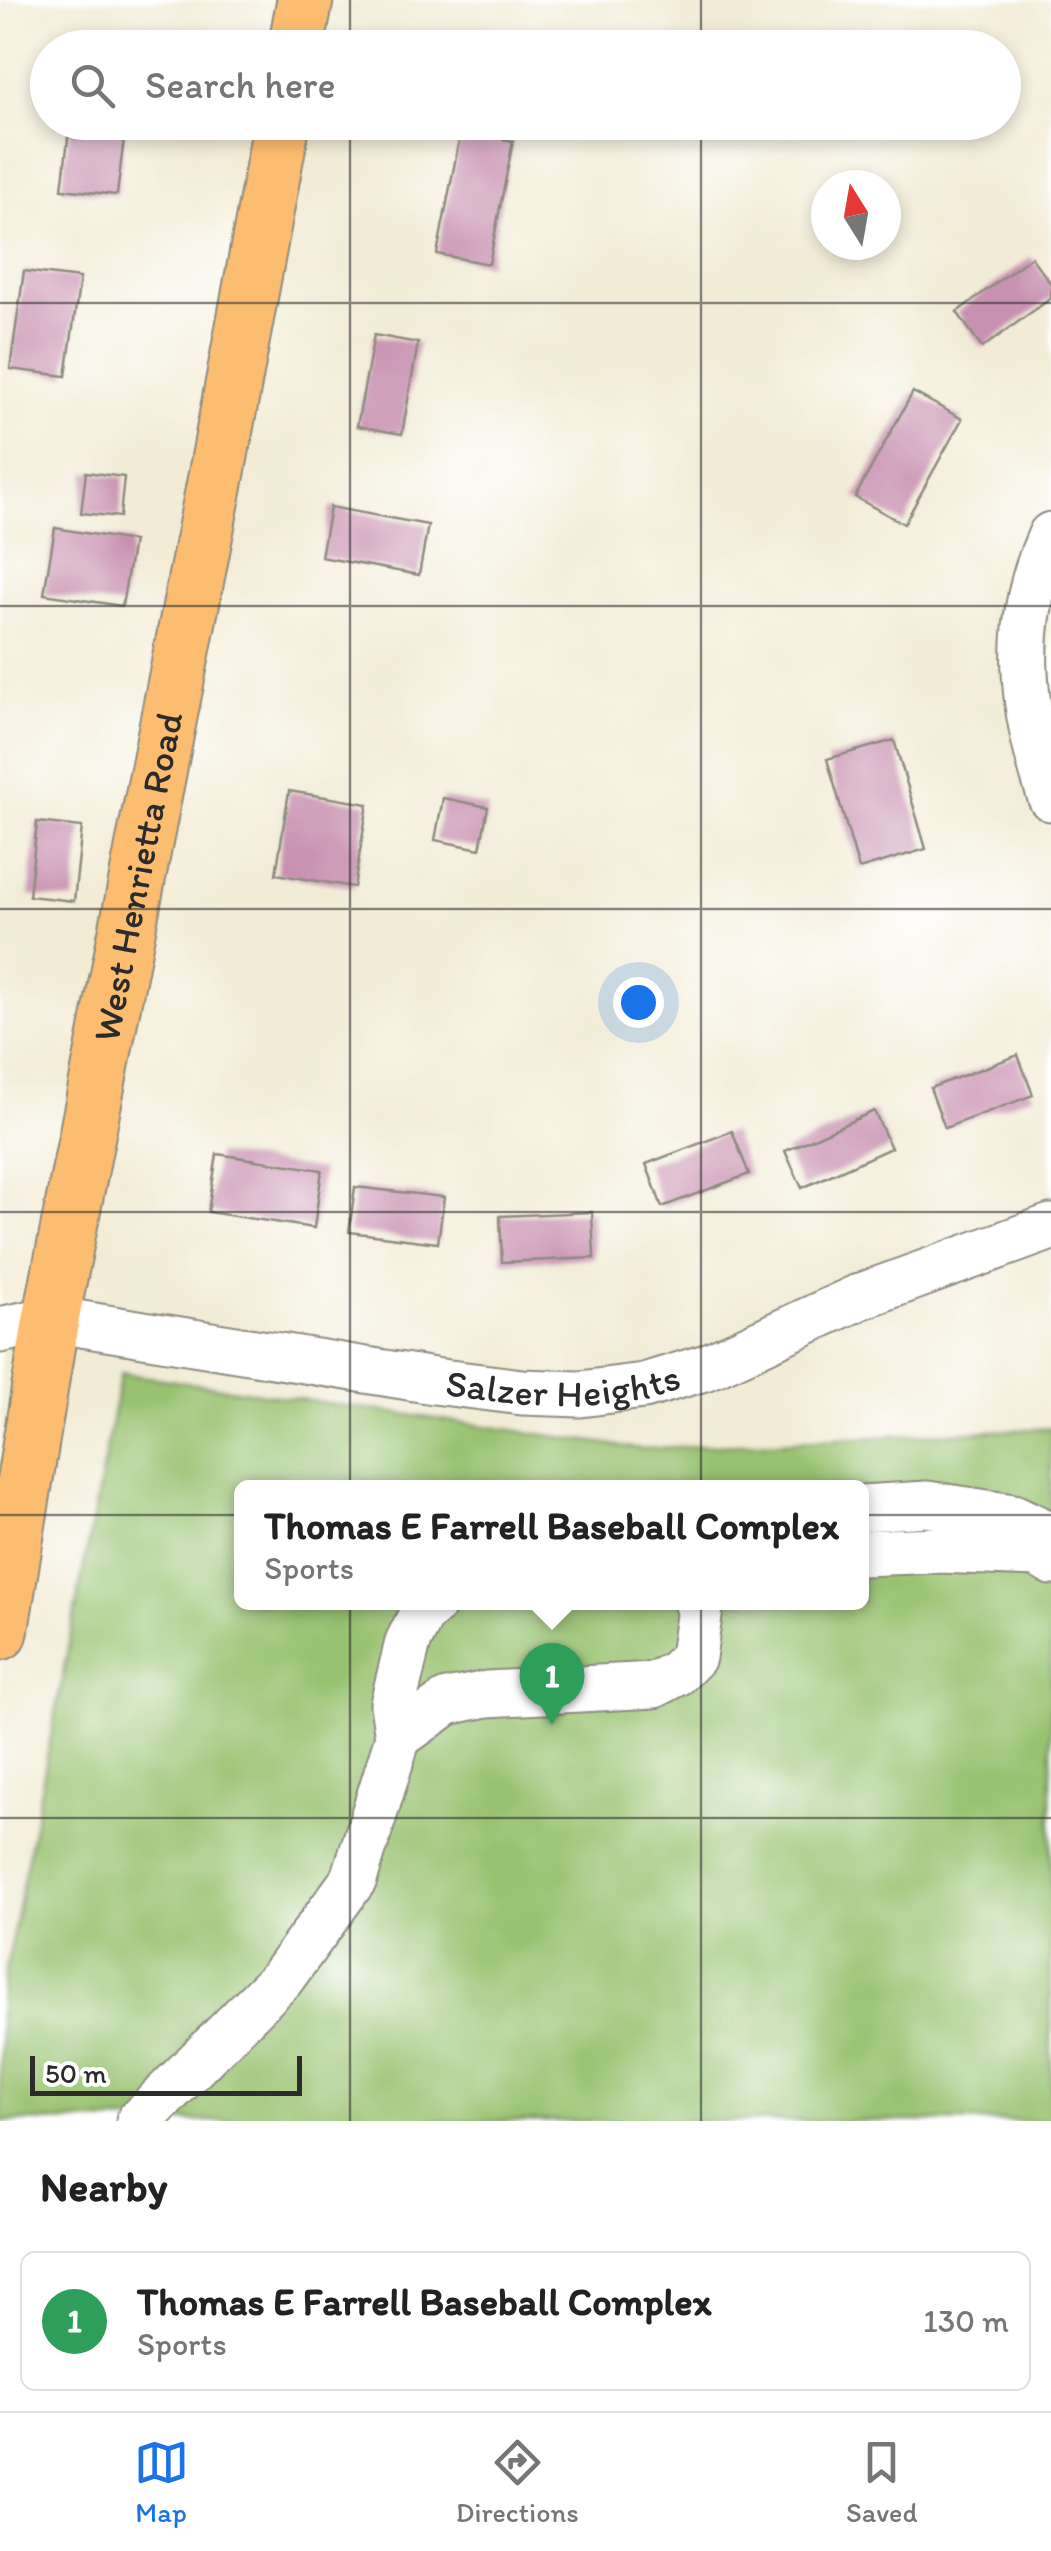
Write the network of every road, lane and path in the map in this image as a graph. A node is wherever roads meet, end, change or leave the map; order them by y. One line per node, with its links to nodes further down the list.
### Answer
1 (304, 0): 2 (main road)
2 (299, 30)
3 (279, 140): 7 (main road, West Henrietta Road)
4 (1051, 535): 5 (street)
5 (1051, 798)
6 (1051, 1226): 7 (street, Salzer Heights)
7 (26, 1324): 14 (main road, West Henrietta Road)
8 (869, 1508): 9 (street)
9 (1051, 1535)
10 (869, 1553): 11 (street)
11 (1051, 1562)
12 (426, 1610): 15 (street)
13 (703, 1610): 15 (street)
14 (0, 1632)
15 (398, 1737): 16 (street)
16 (138, 2121)

